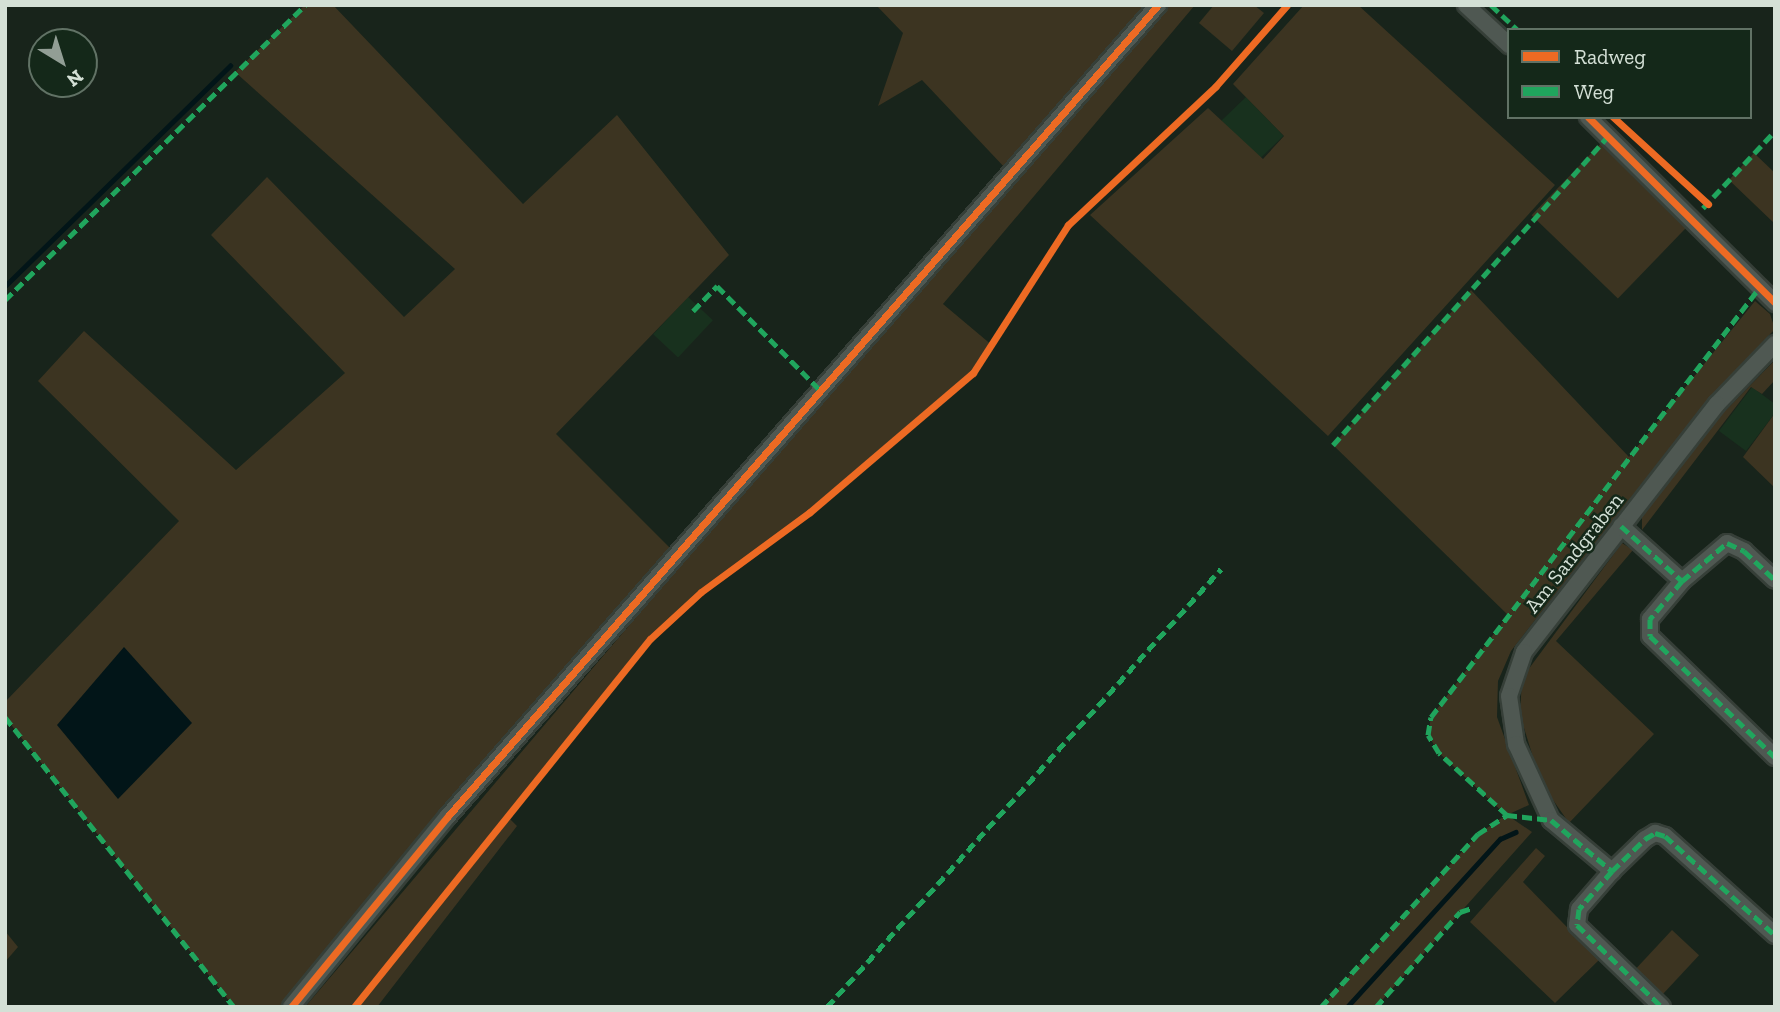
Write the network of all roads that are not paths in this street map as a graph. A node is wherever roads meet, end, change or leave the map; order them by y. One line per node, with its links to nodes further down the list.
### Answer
1 (1158, 5): 13 (street)
2 (1466, 5): 3 (street)
3 (1507, 43)
4 (1590, 119): 5 (street)
5 (1775, 303)
6 (1775, 344): 7 (street, Am Sandgraben)
7 (1621, 526): 9 (street); 11 (street, Am Sandgraben)
8 (1775, 580): 9 (street)
9 (1682, 581): 10 (street)
10 (1775, 757)
11 (1612, 871): 12 (street); 14 (street)
12 (1775, 935)
13 (291, 1007)
14 (1662, 1007)

